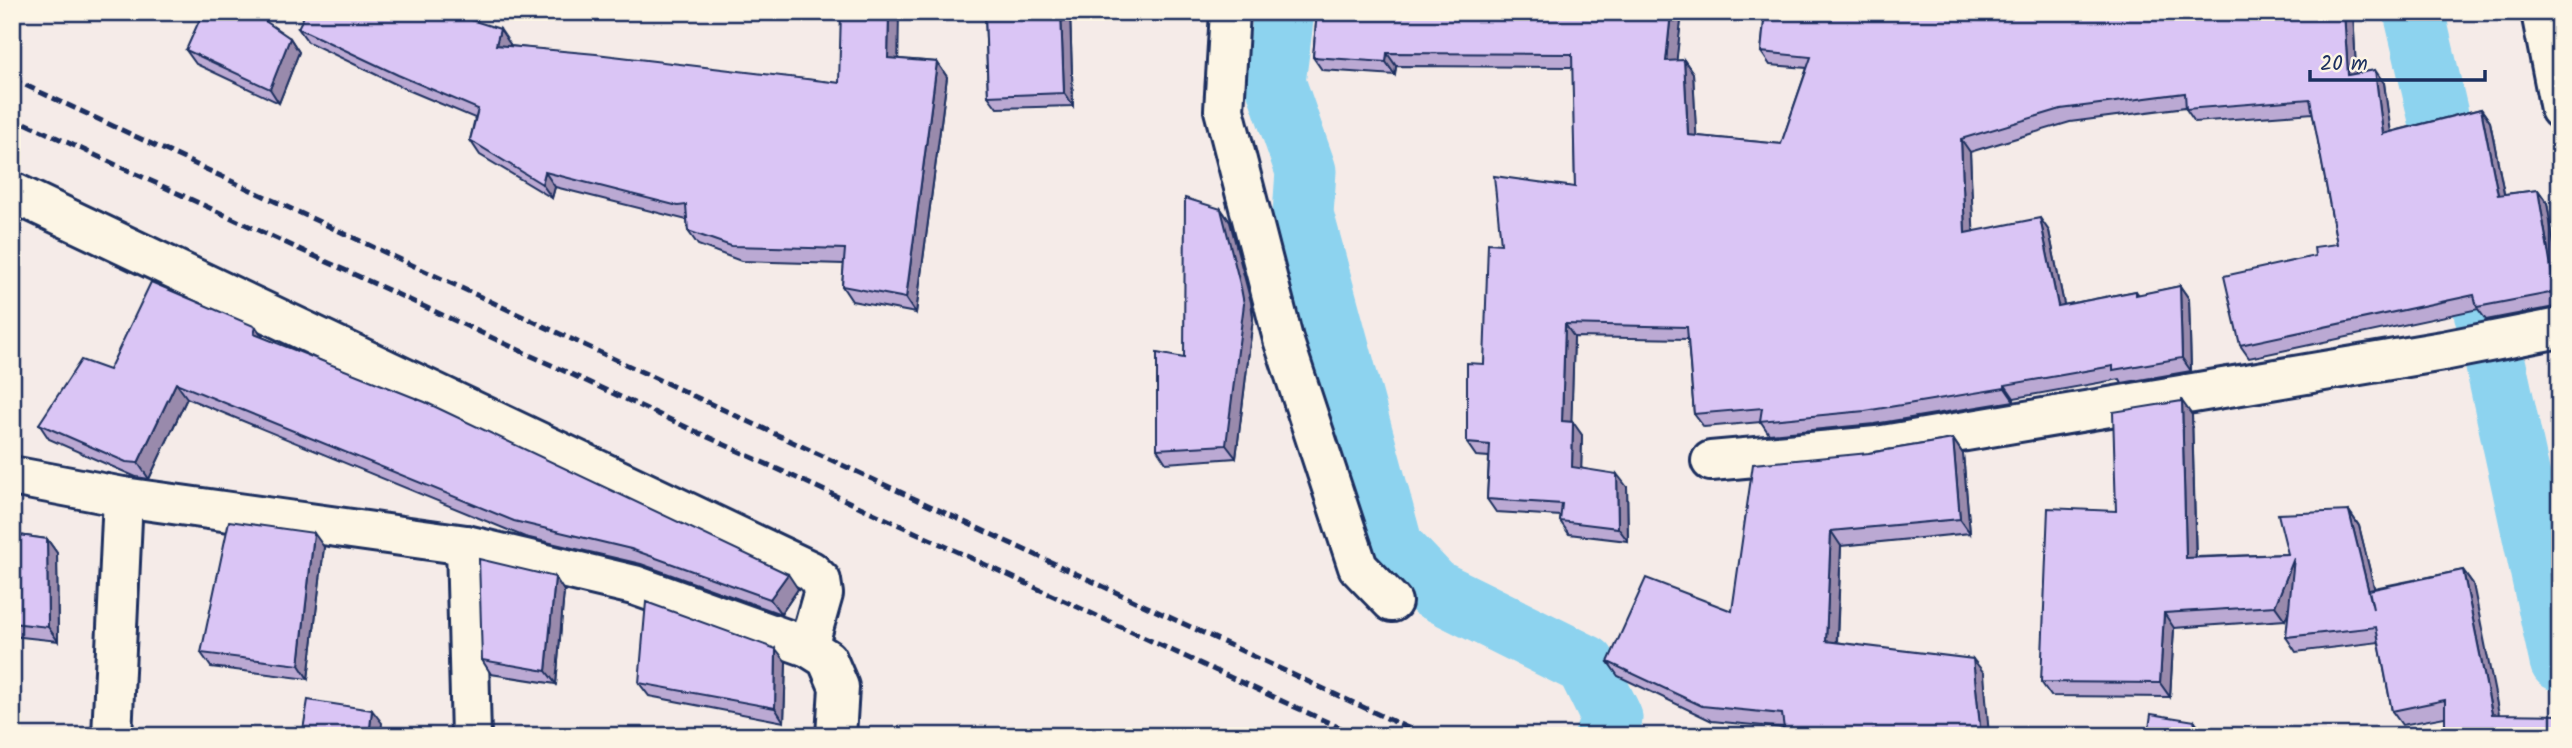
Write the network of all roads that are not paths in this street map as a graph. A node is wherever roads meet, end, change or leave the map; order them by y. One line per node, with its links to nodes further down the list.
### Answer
1 (1230, 12): 10 (street)
2 (2541, 12): 3 (street)
3 (2560, 109)
4 (12, 192): 11 (street)
5 (2560, 328): 6 (street)
6 (1711, 461)
7 (12, 477): 8 (street)
8 (123, 497): 9 (street); 12 (street)
9 (467, 545): 11 (street); 13 (street)
10 (1392, 602)
11 (808, 647): 14 (street)
12 (112, 736)
13 (471, 736)
14 (836, 736)

